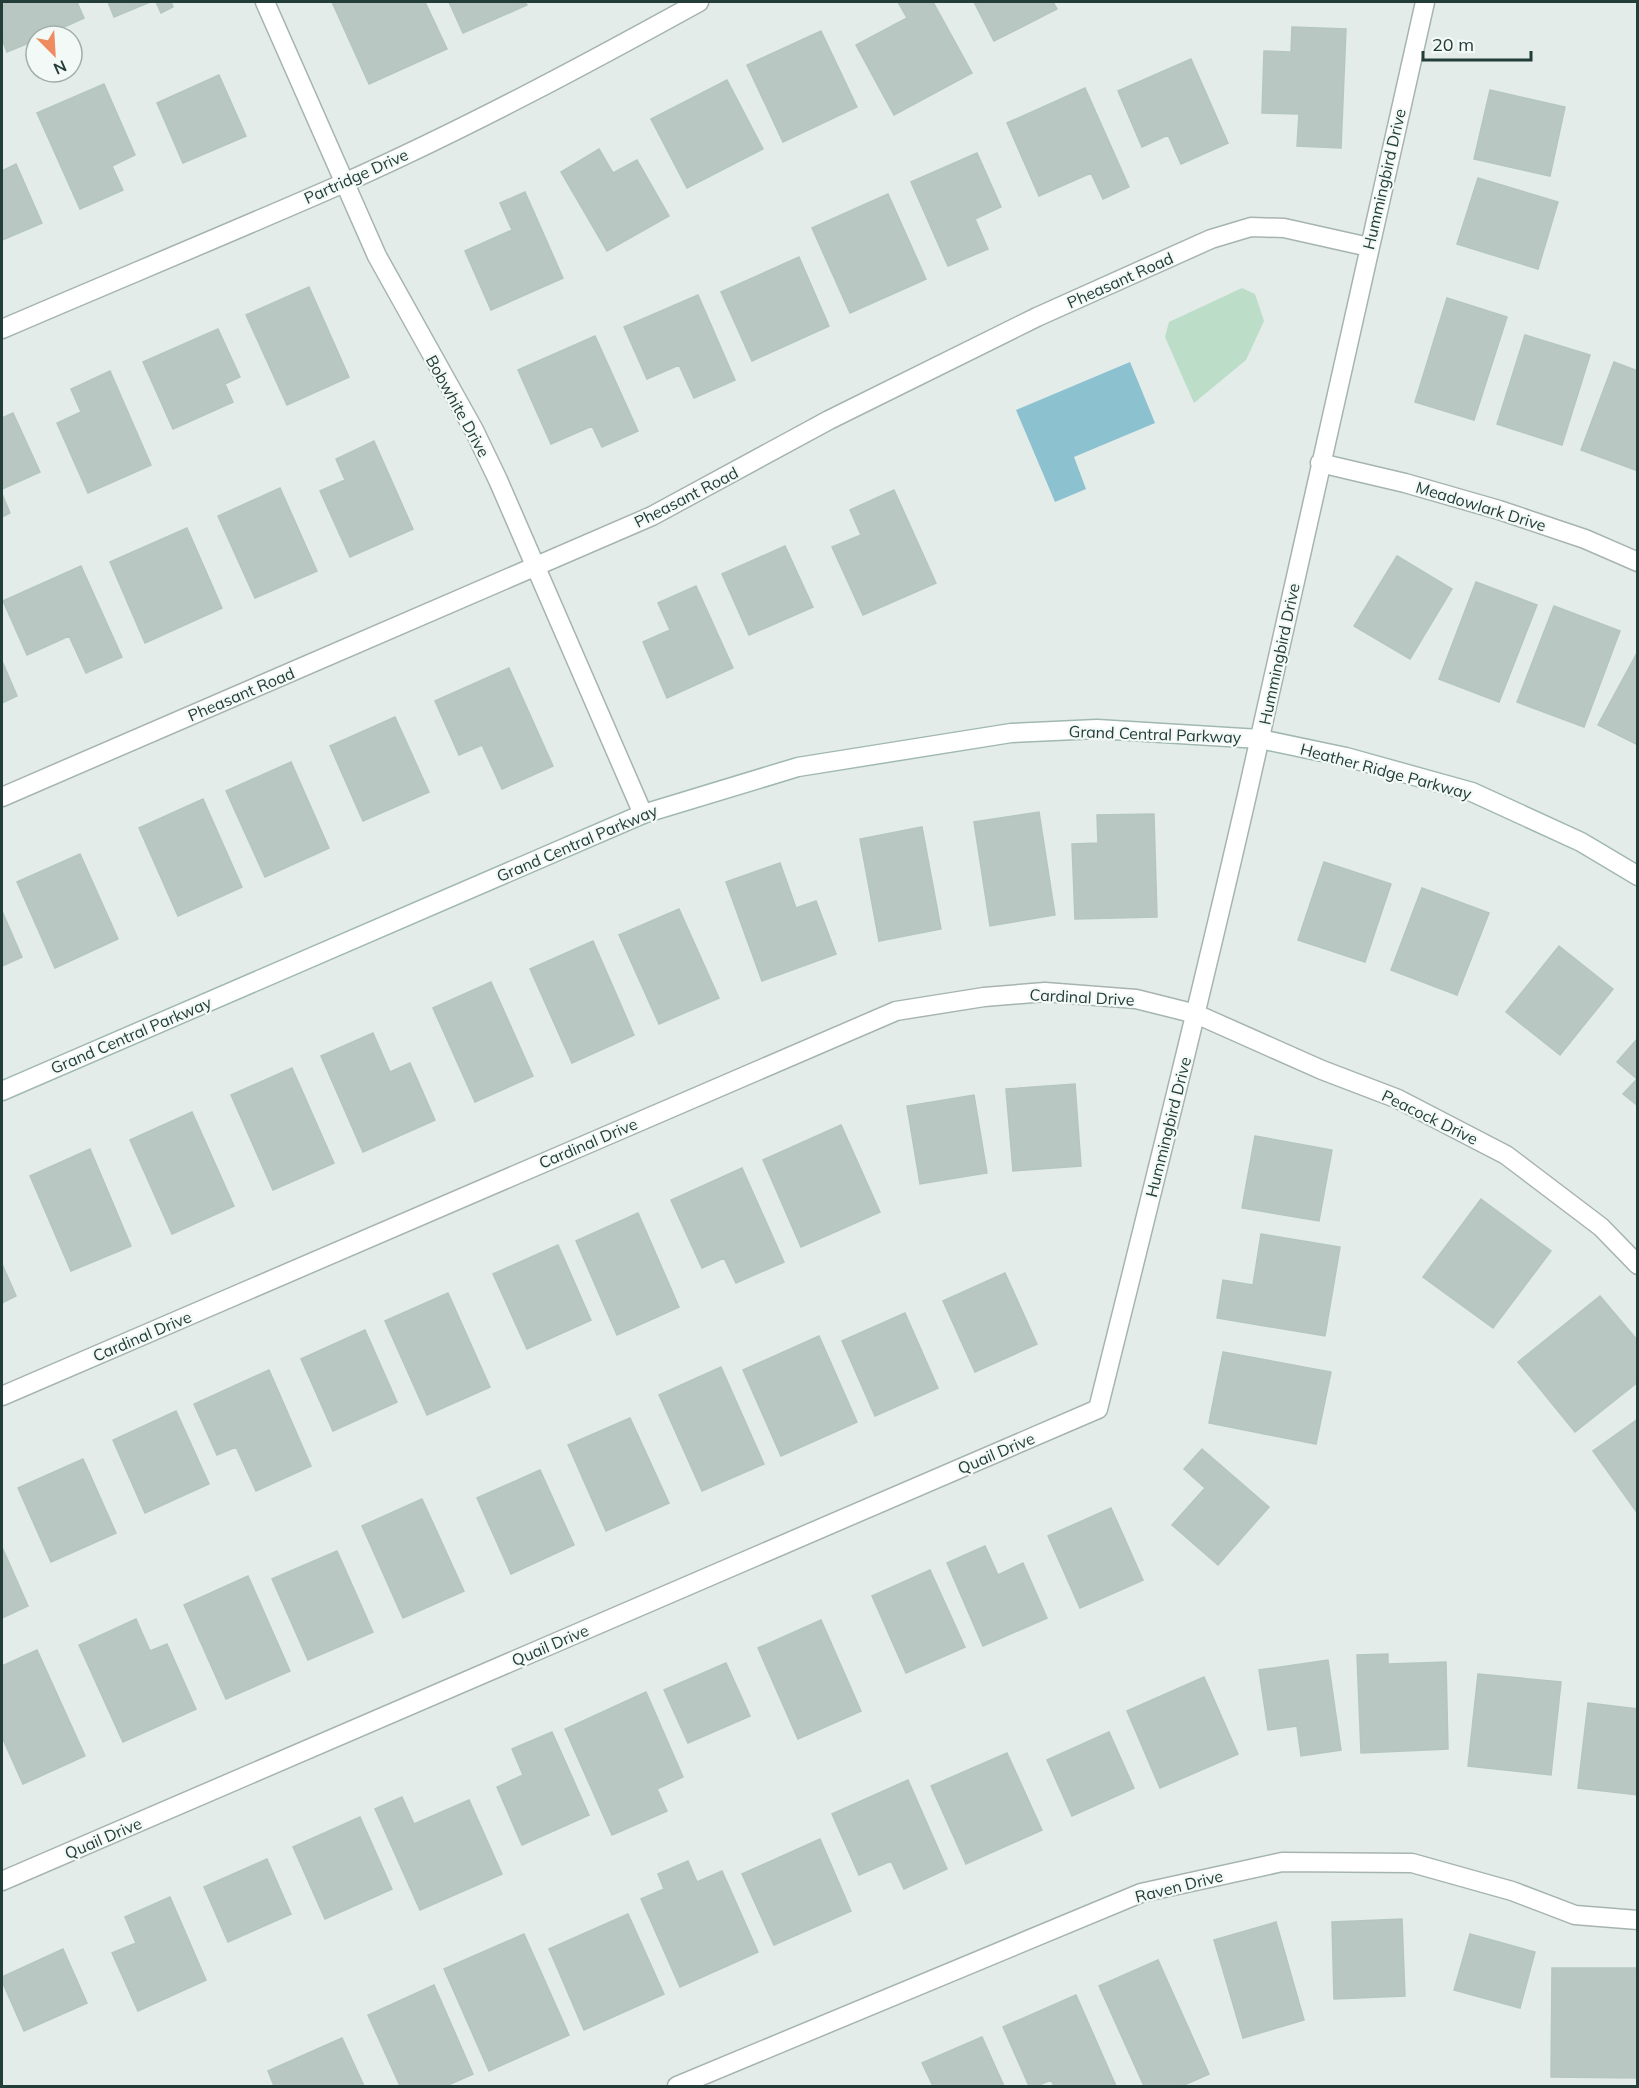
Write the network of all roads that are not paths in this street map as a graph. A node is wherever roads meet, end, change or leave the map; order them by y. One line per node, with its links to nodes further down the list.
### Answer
1 (265, 2): 4 (street, Bobwhite Drive)
2 (699, 2): 4 (street, Partridge Drive)
3 (1425, 2): 5 (street, Hummingbird Drive)
4 (345, 182): 6 (street, Partridge Drive); 9 (street, Bobwhite Drive)
5 (1369, 247): 7 (street, Hummingbird Drive); 9 (street, Pheasant Road)
6 (2, 329)
7 (1320, 464): 8 (street, Meadowlark Drive); 10 (street, Hummingbird Drive)
8 (1638, 562)
9 (537, 567): 11 (street, Pheasant Road); 12 (street, Bobwhite Drive)
10 (1260, 739): 12 (street, Grand Central Parkway); 13 (street, Heather Ridge Parkway); 14 (street, Hummingbird Drive)
11 (2, 797)
12 (643, 814): 15 (street, Grand Central Parkway)
13 (1638, 876)
14 (1196, 1014): 16 (street, Peacock Drive); 17 (street, Cardinal Drive); 18 (street, Hummingbird Drive)
15 (2, 1091)
16 (1638, 1265)
17 (2, 1396)
18 (1098, 1409): 19 (street, Quail Drive)
19 (2, 1881)
20 (1638, 1920): 21 (street, Raven Drive)
21 (676, 2086)

